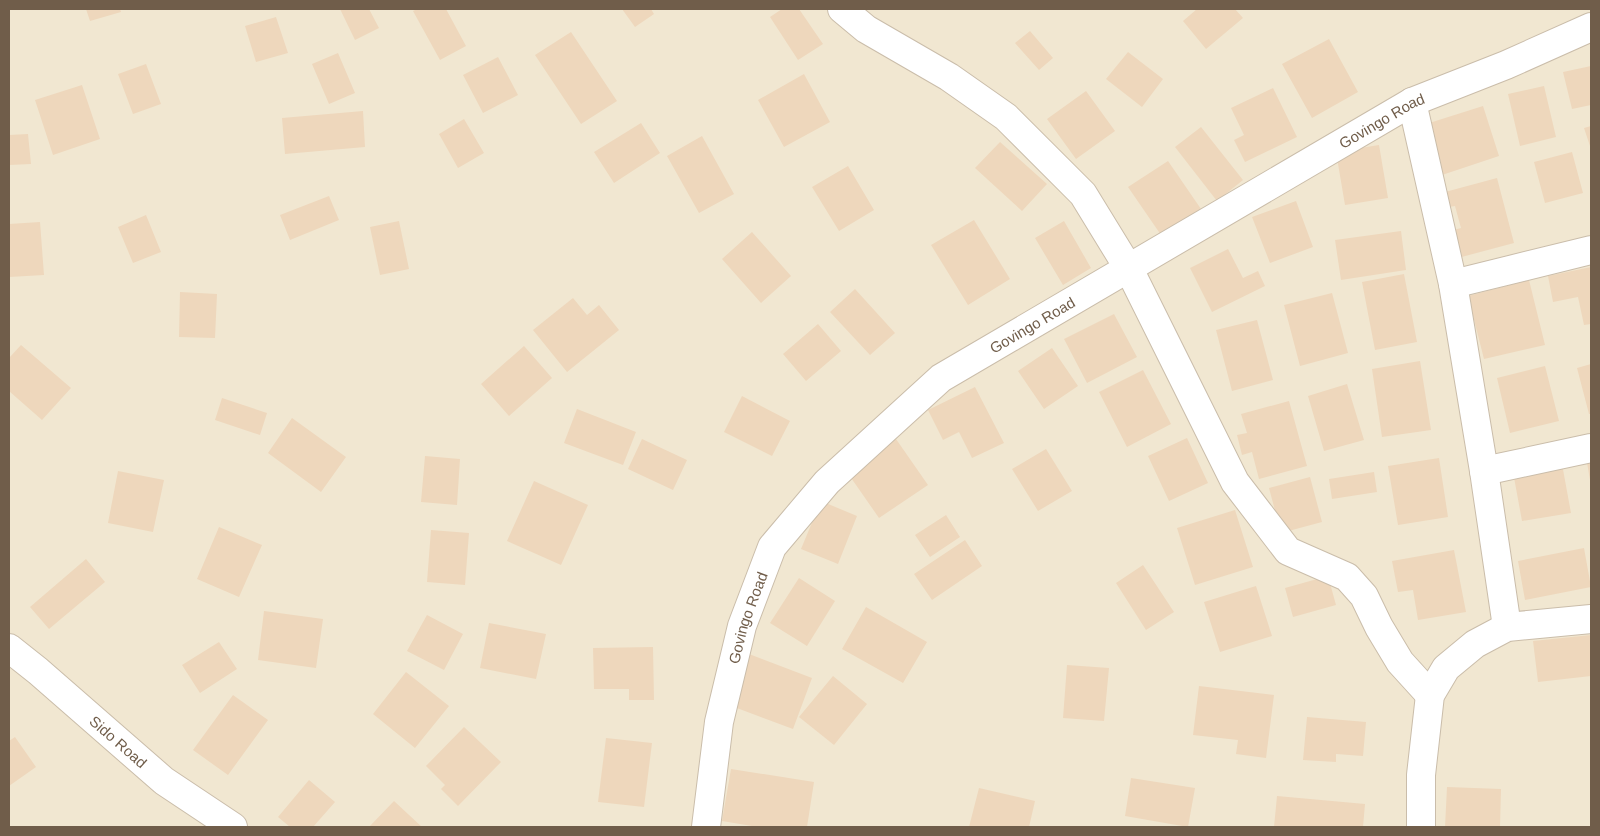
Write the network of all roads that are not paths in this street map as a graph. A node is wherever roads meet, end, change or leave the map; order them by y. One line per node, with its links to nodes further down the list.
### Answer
1 (842, 9): 5 (street)
2 (1591, 27): 3 (street, Govingo Road)
3 (1412, 102): 5 (street, Govingo Road); 6 (street)
4 (1591, 250): 6 (street)
5 (1129, 269): 12 (street); 14 (street, Govingo Road)
6 (1453, 284): 8 (street)
7 (1591, 448): 8 (street)
8 (1484, 471): 10 (street)
9 (1591, 620): 10 (street)
10 (1507, 627): 12 (street)
11 (9, 648): 13 (street, Sido Road)
12 (1430, 695): 15 (street)
13 (233, 827)
14 (706, 827)
15 (1421, 827)

